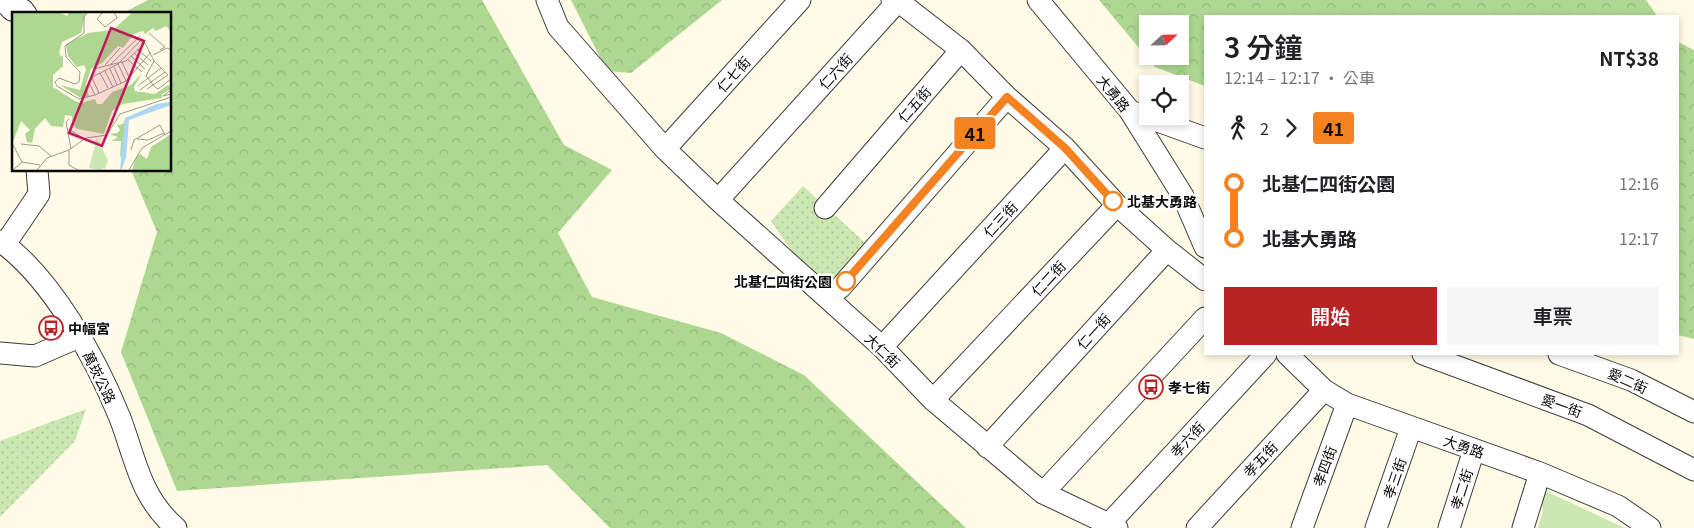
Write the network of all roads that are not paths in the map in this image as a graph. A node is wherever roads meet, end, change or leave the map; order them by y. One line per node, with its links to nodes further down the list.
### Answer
1 (2, 0): 6 (street)
2 (548, 0): 12 (street, 大仁街)
3 (800, 0): 12 (street, 仁七街)
4 (895, 0): 7 (street, 仁六街); 15 (street, 仁六街)
5 (1038, 0): 9 (street, 大勇路)
6 (24, 12)
7 (961, 50): 8 (street); 18 (street, 仁五街)
8 (1007, 97): 11 (street); 23 (street)
9 (1130, 111): 10 (street); 14 (street, 大勇路)
10 (1204, 138)
11 (1065, 148): 17 (street); 26 (street, 仁三街)
12 (666, 149): 15 (street, 大仁街)
13 (37, 171): 19 (street)
14 (1183, 196): 16 (street); 20 (street, 大勇路)
15 (718, 200): 26 (street, 大仁街)
16 (1204, 202)
17 (1117, 205): 21 (street); 33 (street, 仁二街)
18 (825, 208)
19 (2, 242): 25 (street, 萬崁公路)
20 (1204, 246)
21 (1167, 250): 22 (street); 37 (street, 仁一街)
22 (1204, 279)
23 (840, 288)
24 (1204, 319): 41 (street)
25 (79, 337): 27 (street); 44 (street, 萬崁公路)
26 (882, 347): 33 (street, 大仁街)
27 (0, 353)
28 (1265, 355): 43 (street, 孝六街)
29 (1288, 355): 32 (street, 大勇路)
30 (1426, 355): 39 (street, 愛一街)
31 (1562, 355): 35 (street, 愛二街)
32 (1324, 390): 34 (street, 大勇路); 45 (street, 孝五街)
33 (933, 400): 37 (street, 大仁街)
34 (1347, 404): 36 (street, 大勇路); 46 (street, 孝四街)
35 (1694, 412)
36 (1411, 428): 38 (street, 大勇路); 47 (street, 孝三街)
37 (987, 446): 41 (street, 大仁街)
38 (1474, 450): 40 (street, 大勇路); 48 (street, 孝二街)
39 (1694, 470)
40 (1540, 472): 49 (street); 50 (street, 大勇路)
41 (1043, 493): 42 (street, 大仁街)
42 (1079, 520): 43 (street, 大仁街)
43 (1112, 526)
44 (176, 528)
45 (1197, 528)
46 (1302, 528)
47 (1376, 528)
48 (1449, 528)
49 (1522, 528)
50 (1650, 528)

